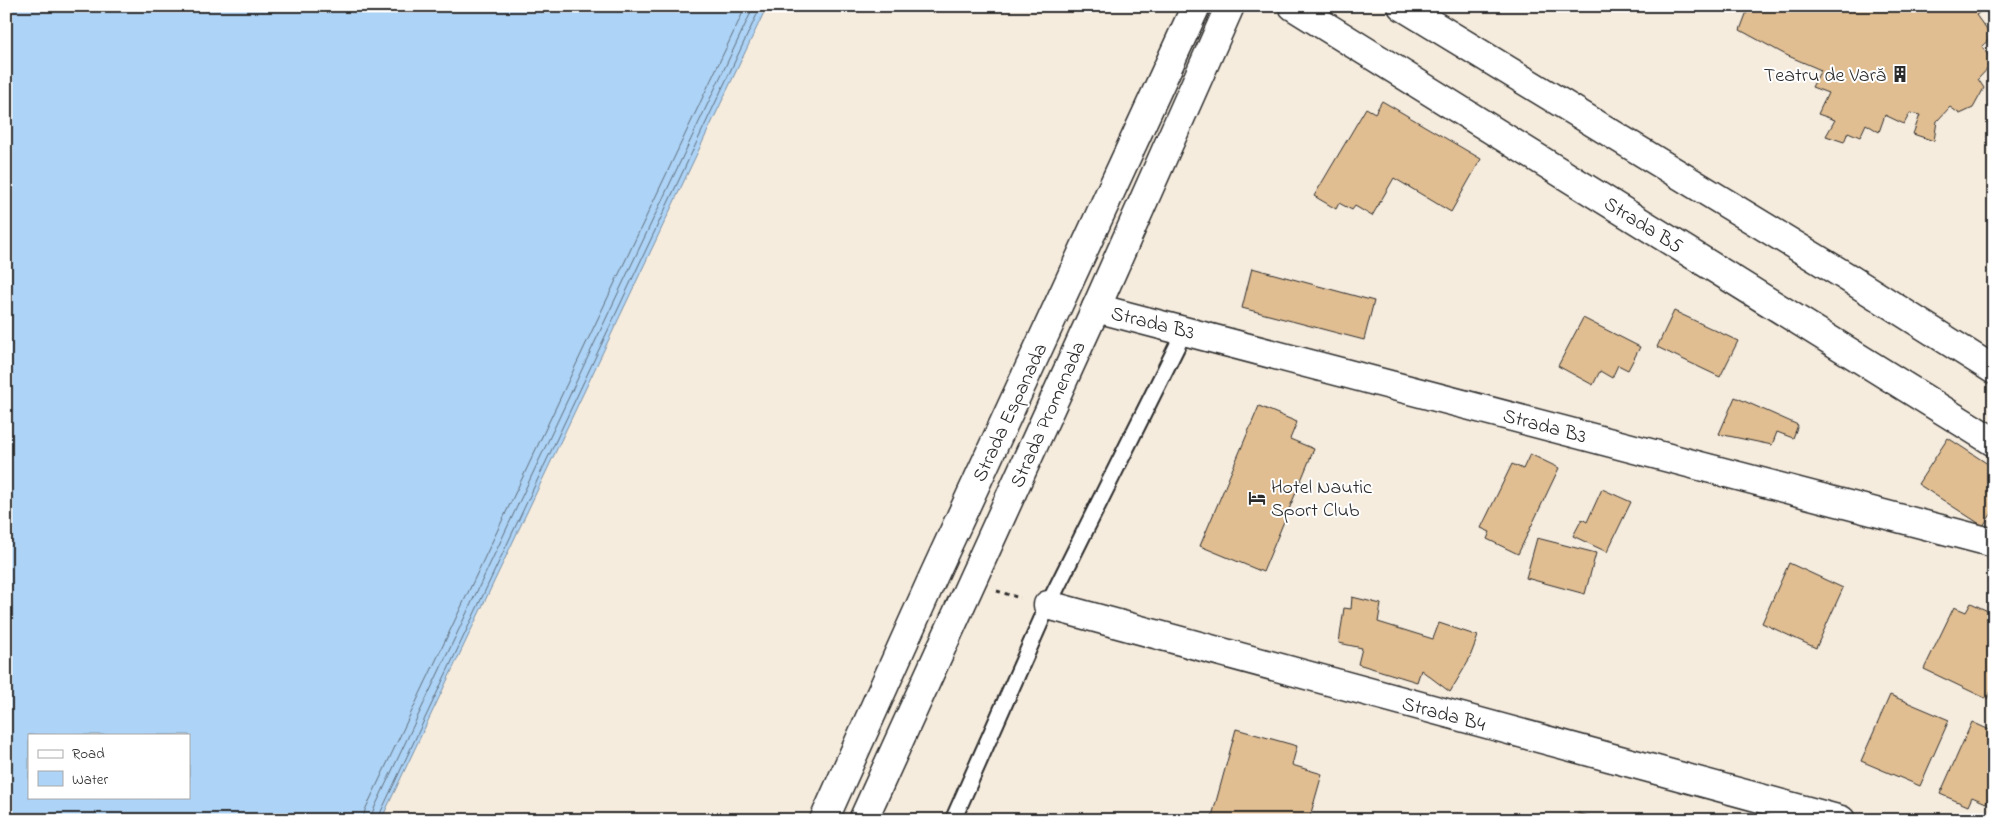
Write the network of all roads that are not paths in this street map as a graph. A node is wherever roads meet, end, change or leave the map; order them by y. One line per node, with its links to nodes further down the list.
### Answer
1 (1196, 6): 11 (street, Strada Espanada)
2 (1230, 6): 5 (street, Strada Promenada)
3 (1402, 6): 7 (street)
4 (1303, 9): 8 (street, Strada B5)
5 (1096, 308): 6 (street, Strada B3); 12 (street, Strada Promenada)
6 (1185, 330): 9 (street, Strada B3); 10 (lane)
7 (1994, 370)
8 (1994, 442)
9 (1994, 543)
10 (1048, 605): 13 (lane); 14 (street, Strada B4)
11 (824, 820)
12 (863, 820)
13 (953, 820)
14 (1841, 820)

